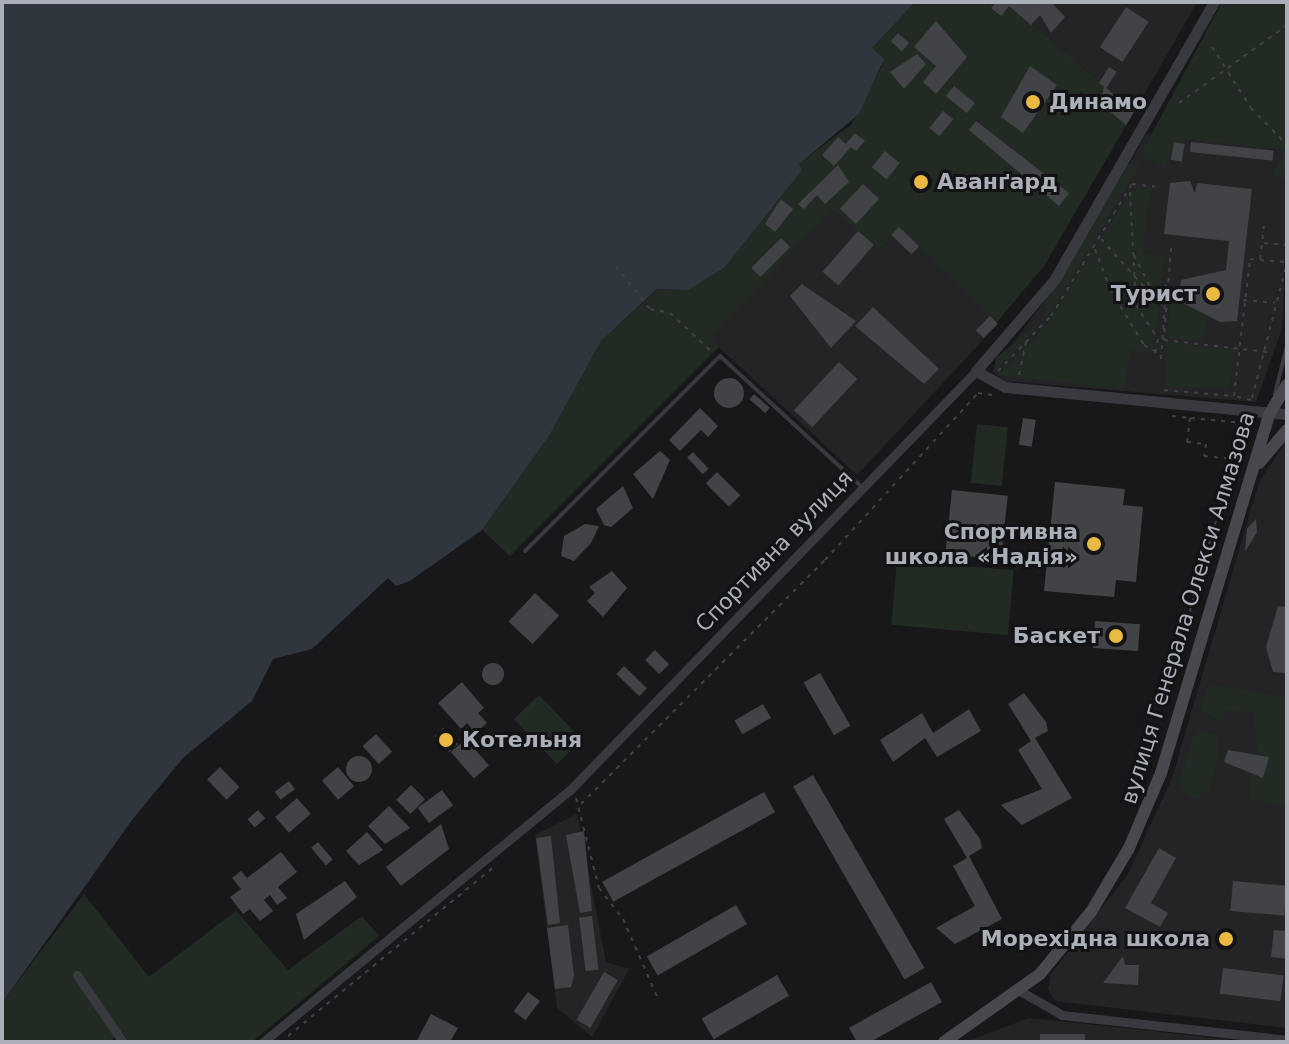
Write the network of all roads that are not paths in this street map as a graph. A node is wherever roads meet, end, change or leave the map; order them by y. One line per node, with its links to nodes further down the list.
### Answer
1 (1214, 2): 3 (street, Спортивна вулиця)
2 (1287, 346): 5 (lane, вулиця Генерала Олекси Алмазова)
3 (976, 371): 5 (street); 9 (street, Спортивна вулиця)
4 (1287, 385): 5 (main road)
5 (1270, 413): 6 (street); 8 (main road, вулиця Генерала Олекси Алмазова)
6 (1287, 414)
7 (1287, 430): 8 (main road)
8 (1251, 476): 12 (main road, вулиця Генерала Олекси Алмазова)
9 (863, 488): 10 (lane); 15 (street, Спортивна вулиця)
10 (525, 551)
11 (77, 975): 14 (street)
12 (1020, 991): 13 (street); 16 (main road, вулиця Генерала Олекси Алмазова)
13 (1287, 1040)
14 (120, 1041)
15 (263, 1042)
16 (944, 1042)

